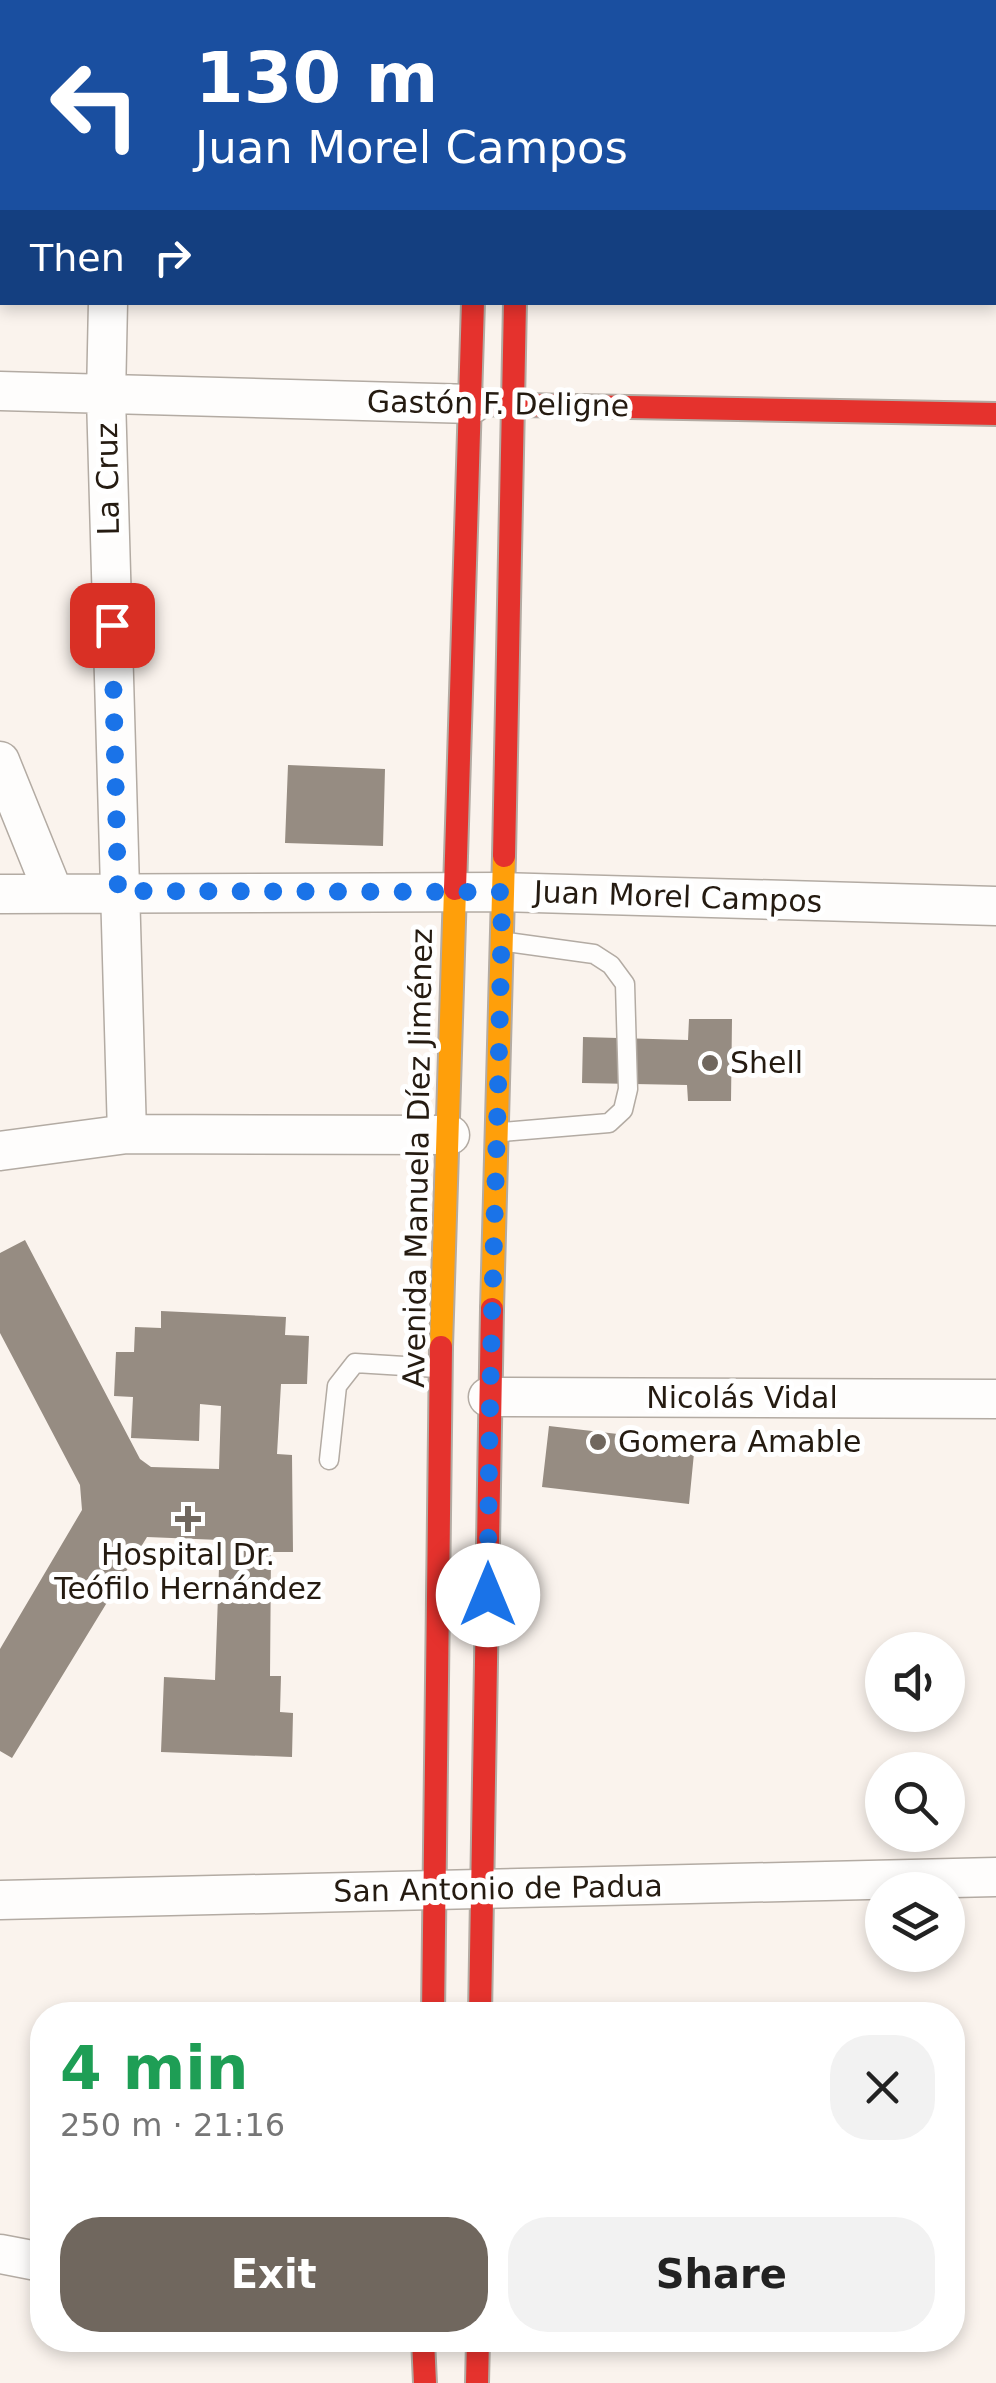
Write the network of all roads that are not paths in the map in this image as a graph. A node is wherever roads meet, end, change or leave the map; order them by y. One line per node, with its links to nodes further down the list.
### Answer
1 (108, 305): 5 (street, La Cruz)
2 (473, 305): 7 (main road, Avenida Manuela Díez Jiménez)
3 (515, 305): 6 (main road)
4 (0, 391): 5 (street, Gastón F. Deligne)
5 (106, 397): 7 (street, Gastón F. Deligne); 10 (street, La Cruz)
6 (514, 403): 7 (main road, Gastón F. Deligne); 8 (main road, Gastón F. Deligne); 12 (main road)
7 (472, 404): 13 (main road, Avenida Manuela Díez Jiménez)
8 (996, 414)
9 (0, 762): 11 (street)
10 (118, 891): 11 (street, Juan Morel Campos); 13 (street, Juan Morel Campos); 18 (street, La Cruz)
11 (53, 892): 14 (street, Juan Morel Campos)
12 (502, 892): 13 (street, Juan Morel Campos); 15 (street, Juan Morel Campos); 16 (main road)
13 (454, 893): 19 (main road, Avenida Manuela Díez Jiménez)
14 (0, 894)
15 (996, 906)
16 (501, 941): 17 (main road); 17 (lane)
17 (500, 1132): 22 (main road)
18 (127, 1134): 19 (street); 20 (street)
19 (450, 1135): 21 (main road, Avenida Manuela Díez Jiménez)
20 (0, 1151)
21 (442, 1368): 24 (lane); 25 (main road, Avenida Manuela Díez Jiménez)
22 (488, 1397): 23 (street, Nicolás Vidal); 26 (main road)
23 (996, 1398)
24 (329, 1460)
25 (440, 1634): 26 (main road); 28 (main road, Avenida Manuela Díez Jiménez)
26 (487, 1634): 29 (main road)
27 (996, 1878): 29 (street, San Antonio de Padua)
28 (438, 1888): 29 (street, San Antonio de Padua); 30 (street, San Antonio de Padua); 31 (main road, Avenida Manuela Díez Jiménez)
29 (482, 1892): 32 (main road)
30 (1, 1906)
31 (434, 2002)
32 (480, 2002)
33 (0, 2254): 34 (street)
34 (30, 2260)
35 (424, 2352): 37 (main road)
36 (478, 2352): 38 (main road)
37 (425, 2383)
38 (477, 2383)

